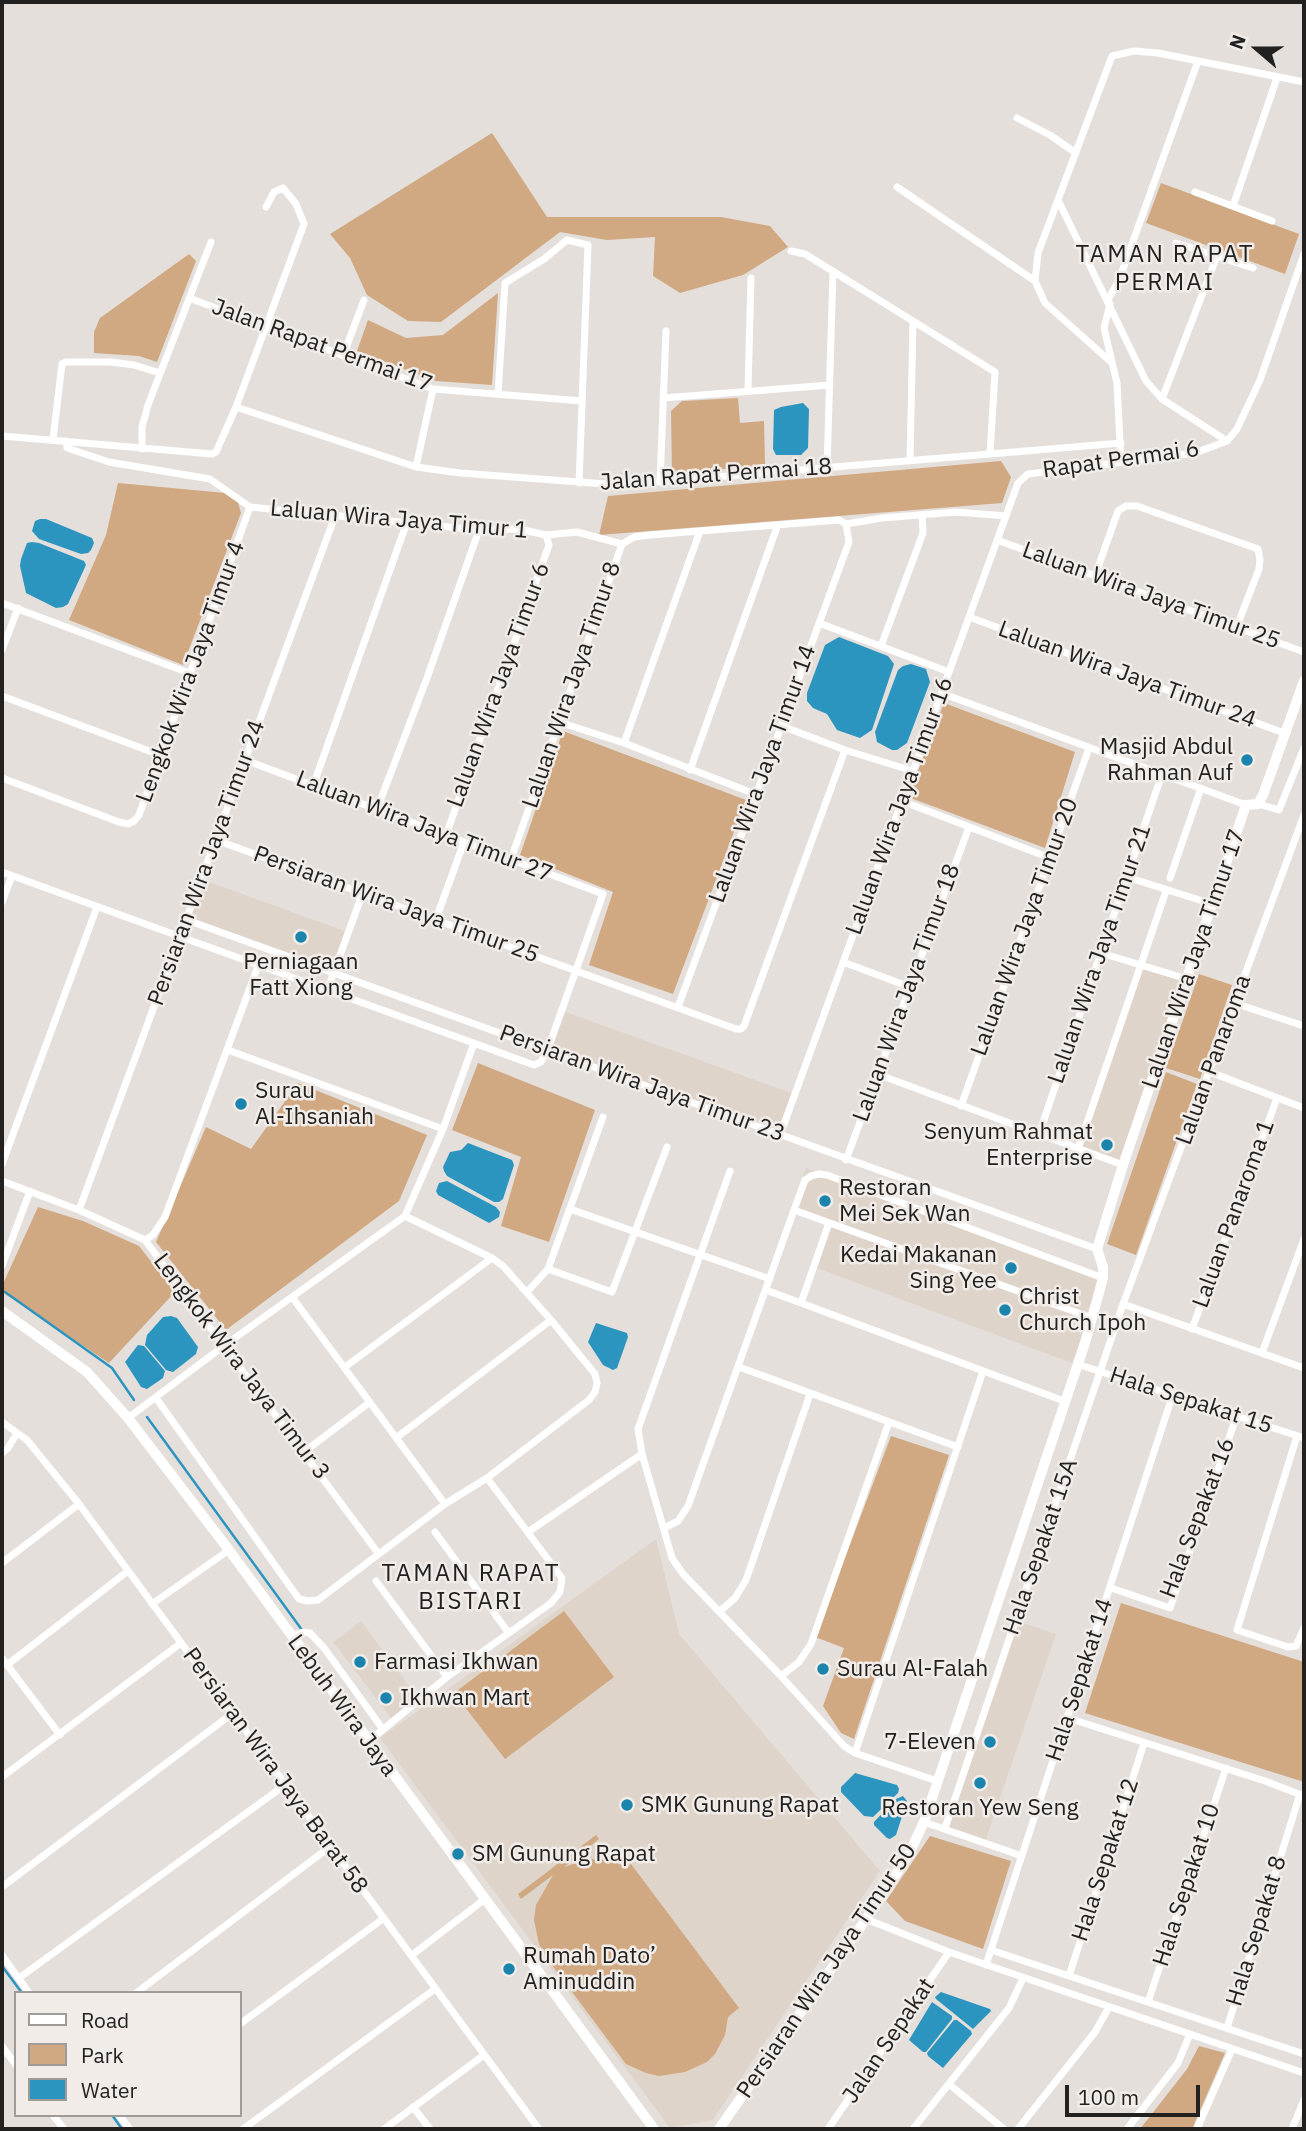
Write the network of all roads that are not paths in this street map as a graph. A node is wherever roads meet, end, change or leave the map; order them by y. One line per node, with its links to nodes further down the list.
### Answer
1 (1198, 61): 2 (street); 5 (street); 23 (street)
2 (1278, 78): 3 (street); 9 (street)
3 (1304, 82)
4 (1017, 118): 5 (street)
5 (1076, 153): 8 (street)
6 (897, 187): 20 (street)
7 (1195, 192): 9 (street)
8 (1058, 200): 20 (street); 23 (street)
9 (1234, 206): 11 (street)
10 (266, 207): 25 (street)
11 (1272, 221)
12 (211, 242): 21 (street)
13 (1176, 243): 16 (street)
14 (791, 251): 18 (street)
15 (1304, 254): 41 (street, Rapat Permai 6)
16 (1217, 256): 17 (street); 35 (street)
17 (1254, 268)
18 (833, 271): 24 (street); 30 (street)
19 (751, 278): 32 (street)
20 (1035, 281): 28 (street)
21 (189, 298): 25 (street, Jalan Rapat Permai 17); 29 (street)
22 (364, 300): 27 (street)
23 (1109, 302): 28 (street); 35 (street)
24 (913, 321): 44 (street); 45 (street)
25 (265, 327): 27 (street, Jalan Rapat Permai 17); 37 (street)
26 (666, 331): 34 (street)
27 (343, 356): 31 (street, Jalan Rapat Permai 17)
28 (1112, 363): 42 (street)
29 (160, 373): 39 (street); 43 (street)
30 (830, 385): 32 (street); 48 (street)
31 (433, 389): 33 (street, Jalan Rapat Permai 17); 47 (street)
32 (748, 390): 34 (street)
33 (498, 394): 36 (street, Jalan Rapat Permai 17); 36 (street)
34 (663, 398): 50 (street)
35 (1162, 399): 41 (street)
36 (582, 401): 51 (street)
37 (236, 407): 43 (street); 47 (street, Jalan Rapat Permai 18)
38 (2, 436): 39 (street)
39 (53, 439): 40 (street)
40 (66, 441): 43 (street); 52 (street, Laluan Wira Jaya Timur 1)
41 (1227, 441): 46 (street, Rapat Permai 6)
42 (1121, 443): 44 (street, Jalan Rapat Permai 18); 46 (street)
43 (142, 449)
44 (990, 454): 45 (street, Jalan Rapat Permai 18)
45 (910, 461): 48 (street, Jalan Rapat Permai 18)
46 (1121, 462): 49 (street, Rapat Permai 6)
47 (416, 467): 51 (street, Jalan Rapat Permai 18)
48 (827, 468): 50 (street, Jalan Rapat Permai 18)
49 (1022, 477): 55 (street, Laluan Wira Jaya Timur 16)
50 (660, 482): 51 (street, Jalan Rapat Permai 18)
51 (579, 483)
52 (250, 507): 54 (street, Laluan Wira Jaya Timur 1); 74 (street, Lengkok Wira Jaya Timur 4)
53 (922, 515): 55 (street, Laluan Wira Jaya Timur 8); 57 (street, Laluan Wira Jaya Timur 8); 70 (street)
54 (335, 516): 56 (street, Laluan Wira Jaya Timur 1); 86 (street, Persiaran Wira Jaya Timur 24)
55 (1006, 516): 62 (street, Laluan Wira Jaya Timur 16)
56 (407, 522): 59 (street, Laluan Wira Jaya Timur 1); 91 (street)
57 (846, 524): 58 (street, Laluan Wira Jaya Timur 8); 68 (street, Laluan Wira Jaya Timur 14)
58 (777, 527): 60 (street, Laluan Wira Jaya Timur 8); 87 (street)
59 (479, 530): 61 (street, Laluan Wira Jaya Timur 1); 96 (street)
60 (700, 531): 63 (street, Laluan Wira Jaya Timur 8); 81 (street)
61 (545, 535): 63 (street, Laluan Wira Jaya Timur 1); 99 (street, Laluan Wira Jaya Timur 6)
62 (998, 540): 64 (street, Laluan Wira Jaya Timur 25); 67 (street, Laluan Wira Jaya Timur 16)
63 (622, 544): 78 (street, Laluan Wira Jaya Timur 8)
64 (1096, 576): 69 (street, Laluan Wira Jaya Timur 25); 69 (street)
65 (2, 603): 66 (street)
66 (18, 608): 71 (street); 74 (street)
67 (970, 617): 73 (street, Laluan Wira Jaya Timur 16); 80 (street, Laluan Wira Jaya Timur 24)
68 (819, 623): 70 (street); 79 (street, Laluan Wira Jaya Timur 14)
69 (1237, 626): 72 (street, Laluan Wira Jaya Timur 25)
70 (881, 646): 73 (street)
71 (2, 650)
72 (1304, 652)
73 (949, 672): 76 (street, Laluan Wira Jaya Timur 16)
74 (189, 673): 85 (street, Lengkok Wira Jaya Timur 4)
75 (1304, 681): 80 (street, Laluan Wira Jaya Timur 17)
76 (941, 693): 82 (street); 88 (street, Laluan Wira Jaya Timur 16)
77 (2, 696): 85 (street)
78 (559, 722): 81 (street); 103 (street, Laluan Wira Jaya Timur 8)
79 (782, 726): 84 (street); 93 (street, Laluan Wira Jaya Timur 14)
80 (1284, 733): 95 (street, Laluan Wira Jaya Timur 17)
81 (624, 743): 87 (street)
82 (1089, 748): 89 (street); 102 (street, Laluan Wira Jaya Timur 20)
83 (1304, 748): 95 (street)
84 (845, 750): 88 (street); 126 (street, Persiaran Wira Jaya Timur 25)
85 (160, 755): 90 (street, Lengkok Wira Jaya Timur 4)
86 (245, 760): 91 (street, Laluan Wira Jaya Timur 27); 100 (street, Persiaran Wira Jaya Timur 24)
87 (690, 769): 93 (street)
88 (913, 771): 94 (street, Laluan Wira Jaya Timur 16)
89 (1161, 774): 92 (street); 106 (street, Laluan Wira Jaya Timur 21)
90 (2, 778)
91 (313, 786): 96 (street, Laluan Wira Jaya Timur 27)
92 (1201, 788): 95 (street); 107 (street)
93 (755, 794): 126 (street, Laluan Wira Jaya Timur 14)
94 (902, 801): 98 (street); 117 (street, Laluan Wira Jaya Timur 16)
95 (1252, 805): 111 (street, Laluan Wira Jaya Timur 17)
96 (377, 809): 99 (street, Laluan Wira Jaya Timur 27)
97 (1304, 815): 125 (street, Laluan Panaroma)
98 (969, 827): 102 (street); 123 (street, Laluan Wira Jaya Timur 18)
99 (446, 835): 101 (street, Laluan Wira Jaya Timur 27)
100 (216, 840): 109 (street, Persiaran Wira Jaya Timur 25); 114 (street, Persiaran Wira Jaya Timur 24)
101 (464, 842): 103 (street, Laluan Wira Jaya Timur 27); 113 (street)
102 (1050, 858): 134 (street, Laluan Wira Jaya Timur 20)
103 (511, 859): 120 (street, Laluan Wira Jaya Timur 27)
104 (2, 872): 105 (street, Persiaran Wira Jaya Timur 23)
105 (12, 876): 110 (street); 112 (street, Persiaran Wira Jaya Timur 23)
106 (1127, 877): 108 (street); 116 (street, Laluan Wira Jaya Timur 21)
107 (1170, 878)
108 (1166, 891): 111 (street); 118 (street)
109 (363, 892): 113 (street, Persiaran Wira Jaya Timur 25); 121 (street)
110 (2, 902)
111 (1212, 904): 122 (street, Laluan Wira Jaya Timur 17)
112 (97, 907): 115 (street, Persiaran Wira Jaya Timur 23); 143 (street)
113 (436, 919): 120 (street, Persiaran Wira Jaya Timur 25)
114 (187, 920): 115 (street, Persiaran Wira Jaya Timur 24); 121 (street, Persiaran Wira Jaya Timur 23)
115 (181, 937): 119 (street, Persiaran Wira Jaya Timur 23); 149 (street, Persiaran Wira Jaya Timur 24)
116 (1101, 953): 118 (street); 138 (street, Laluan Wira Jaya Timur 21)
117 (843, 962): 123 (street); 139 (street, Laluan Wira Jaya Timur 16)
118 (1141, 965): 122 (street); 141 (street)
119 (258, 966): 124 (street, Persiaran Wira Jaya Timur 23); 130 (street)
120 (575, 971): 126 (street, Persiaran Wira Jaya Timur 25); 129 (street)
121 (333, 972): 124 (street); 129 (street, Persiaran Wira Jaya Timur 23)
122 (1187, 979): 144 (street, Laluan Wira Jaya Timur 17)
123 (910, 987): 132 (street, Laluan Wira Jaya Timur 18)
124 (327, 990): 128 (street, Persiaran Wira Jaya Timur 23)
125 (1234, 1003): 127 (street); 131 (street, Laluan Panaroma)
126 (678, 1007)
127 (1304, 1026)
128 (474, 1043): 129 (street, Persiaran Wira Jaya Timur 23); 137 (street)
129 (548, 1049): 139 (street, Persiaran Wira Jaya Timur 23)
130 (228, 1050): 137 (street); 155 (street)
131 (1210, 1072): 133 (street); 167 (street, Laluan Panaroma)
132 (877, 1074): 134 (street); 142 (street, Laluan Wira Jaya Timur 18)
133 (1277, 1098): 135 (street); 171 (street, Laluan Panaroma 1)
134 (961, 1106): 138 (street)
135 (1304, 1108)
136 (603, 1117): 148 (street)
137 (443, 1129): 151 (street)
138 (1039, 1134): 141 (street)
139 (780, 1135): 142 (street, Persiaran Wira Jaya Timur 23)
140 (667, 1147): 153 (street)
141 (1078, 1149): 144 (street)
142 (846, 1160): 156 (street, Persiaran Wira Jaya Timur 23)
143 (2, 1164)
144 (1123, 1165): 156 (street, Laluan Wira Jaya Timur 17)
145 (730, 1171): 157 (street)
146 (2, 1181): 147 (street, Lengkok Wira Jaya Timur 3)
147 (30, 1191): 149 (street, Lengkok Wira Jaya Timur 3); 159 (street)
148 (570, 1209): 153 (street); 160 (street)
149 (79, 1210): 155 (street, Lengkok Wira Jaya Timur 3)
150 (793, 1210): 152 (street); 161 (street); 162 (street)
151 (405, 1216): 158 (street); 165 (street)
152 (829, 1223): 166 (street); 169 (street)
153 (635, 1231): 157 (street); 160 (street)
154 (1304, 1239): 173 (street)
155 (145, 1240): 172 (street, Lengkok Wira Jaya Timur 3)
156 (1097, 1250): 161 (street, Persiaran Wira Jaya Timur 50)
157 (700, 1253): 162 (street); 195 (street)
158 (492, 1258): 164 (street); 175 (street)
159 (2, 1266)
160 (548, 1269): 164 (street)
161 (1103, 1278): 169 (street, Persiaran Wira Jaya Timur 50)
162 (770, 1279): 163 (street)
163 (766, 1290): 166 (street); 176 (street)
164 (527, 1292): 170 (street)
165 (292, 1297): 172 (street); 175 (street)
166 (801, 1303): 178 (street)
167 (1123, 1304): 171 (street); 179 (street, Hala Sepakat 15A)
168 (2, 1311): 186 (street, Lebuh Wira Jaya)
169 (1092, 1318): 174 (street, Persiaran Wira Jaya Timur 50)
170 (551, 1320): 191 (street); 196 (street)
171 (1192, 1329): 173 (street)
172 (225, 1345): 182 (street); 194 (street, Lengkok Wira Jaya Timur 3)
173 (1262, 1353): 177 (street)
174 (1077, 1364): 179 (street, Hala Sepakat 15); 183 (street, Persiaran Wira Jaya Timur 50)
175 (345, 1367): 184 (street)
176 (739, 1367): 180 (street); 199 (street)
177 (1304, 1368)
178 (983, 1371): 183 (street); 192 (street)
179 (1101, 1371): 181 (street, Hala Sepakat 15); 231 (street, Hala Sepakat 15A)
180 (810, 1394): 188 (street); 209 (street)
181 (1173, 1394): 185 (street, Hala Sepakat 15); 207 (street, Hala Sepakat 14)
182 (156, 1398): 186 (street); 203 (street)
183 (1064, 1401): 227 (street, Persiaran Wira Jaya Timur 50)
184 (370, 1402): 191 (street); 194 (street)
185 (1237, 1415): 190 (street, Hala Sepakat 15); 207 (street, Hala Sepakat 16)
186 (128, 1418): 202 (street, Lebuh Wira Jaya)
187 (2, 1422): 189 (street, Persiaran Wira Jaya Barat 58)
188 (888, 1422): 192 (street); 216 (street)
189 (17, 1433): 193 (street); 197 (street, Persiaran Wira Jaya Barat 58)
190 (1300, 1437): 210 (street)
191 (397, 1438): 198 (street)
192 (958, 1447): 224 (street)
193 (2, 1452)
194 (304, 1452): 203 (street, Lengkok Wira Jaya Timur 3)
195 (642, 1454): 199 (street); 201 (street)
196 (488, 1478): 198 (street); 201 (street)
197 (79, 1504): 204 (street); 205 (street, Persiaran Wira Jaya Barat 58)
198 (445, 1504): 203 (street)
199 (664, 1528): 209 (street)
200 (435, 1532): 211 (street)
201 (528, 1532): 211 (street)
202 (229, 1550): 208 (street); 212 (street, Lebuh Wira Jaya)
203 (378, 1553)
204 (2, 1563)
205 (128, 1571): 208 (street, Persiaran Wira Jaya Barat 58); 215 (street)
206 (376, 1581): 217 (street)
207 (1111, 1588): 219 (street, Hala Sepakat 14)
208 (152, 1604): 213 (street, Persiaran Wira Jaya Barat 58)
209 (720, 1611): 216 (street)
210 (1304, 1628)
211 (508, 1632): 217 (street)
212 (291, 1637): 220 (street); 222 (street, Lebuh Wira Jaya)
213 (181, 1643): 218 (street, Persiaran Wira Jaya Barat 58); 221 (street)
214 (2, 1658): 215 (street)
215 (7, 1665): 221 (street)
216 (781, 1676): 224 (street)
217 (447, 1677): 220 (street)
218 (233, 1713): 228 (street, Persiaran Wira Jaya Barat 58); 234 (street)
219 (1068, 1718): 223 (street); 233 (street, Hala Sepakat 14)
220 (382, 1728): 222 (street)
221 (60, 1735): 226 (street)
222 (369, 1741): 235 (street, Lebuh Wira Jaya)
223 (1144, 1743): 225 (street); 243 (street, Hala Sepakat 12)
224 (855, 1753): 227 (street)
225 (1226, 1768): 229 (street); 249 (street, Hala Sepakat 10)
226 (2, 1777)
227 (937, 1781): 230 (street, Persiaran Wira Jaya Timur 50)
228 (285, 1785): 232 (street, Persiaran Wira Jaya Barat 58); 244 (street)
229 (1302, 1795): 252 (street, Hala Sepakat 8)
230 (924, 1822): 231 (street); 237 (street, Persiaran Wira Jaya Timur 50)
231 (945, 1828): 233 (street)
232 (331, 1846): 236 (street, Persiaran Wira Jaya Barat 58); 248 (street)
233 (1022, 1856): 238 (street, Hala Sepakat 14)
234 (2, 1886)
235 (485, 1899): 241 (street); 267 (street, Lebuh Wira Jaya)
236 (384, 1918): 241 (street, Persiaran Wira Jaya Barat 58); 251 (street)
237 (866, 1919): 239 (street); 268 (street, Persiaran Wira Jaya Timur 50)
238 (990, 1950): 242 (street, Hala Sepakat 14); 243 (street)
239 (949, 1952): 242 (street); 269 (street, Jalan Sepakat)
240 (2, 1955): 244 (street)
241 (412, 1955): 246 (street, Persiaran Wira Jaya Barat 58)
242 (986, 1965): 245 (street)
243 (1069, 1976): 249 (street)
244 (19, 1978): 247 (street)
245 (1023, 1978): 250 (street); 260 (street)
246 (435, 1989): 257 (street, Persiaran Wira Jaya Barat 58); 263 (street)
247 (28, 1991)
248 (139, 1991)
249 (1148, 2002): 252 (street)
250 (1109, 2007): 253 (street); 272 (street)
251 (242, 2023)
252 (1227, 2028): 256 (street)
253 (1190, 2034): 255 (street); 273 (street)
254 (2, 2046): 258 (street)
255 (1231, 2049): 259 (street); 274 (street)
256 (1304, 2054)
257 (484, 2055): 262 (street); 266 (street, Persiaran Wira Jaya Barat 58)
258 (14, 2062)
259 (1304, 2073)
260 (950, 2085): 270 (street); 271 (street)
261 (1304, 2100): 275 (street)
262 (413, 2107): 264 (street); 265 (street)
263 (243, 2129)
264 (383, 2129)
265 (430, 2129)
266 (539, 2129)
267 (654, 2129)
268 (719, 2129)
269 (828, 2129)
270 (914, 2129)
271 (1004, 2129)
272 (1018, 2129)
273 (1127, 2129)
274 (1197, 2129)
275 (1292, 2129)

